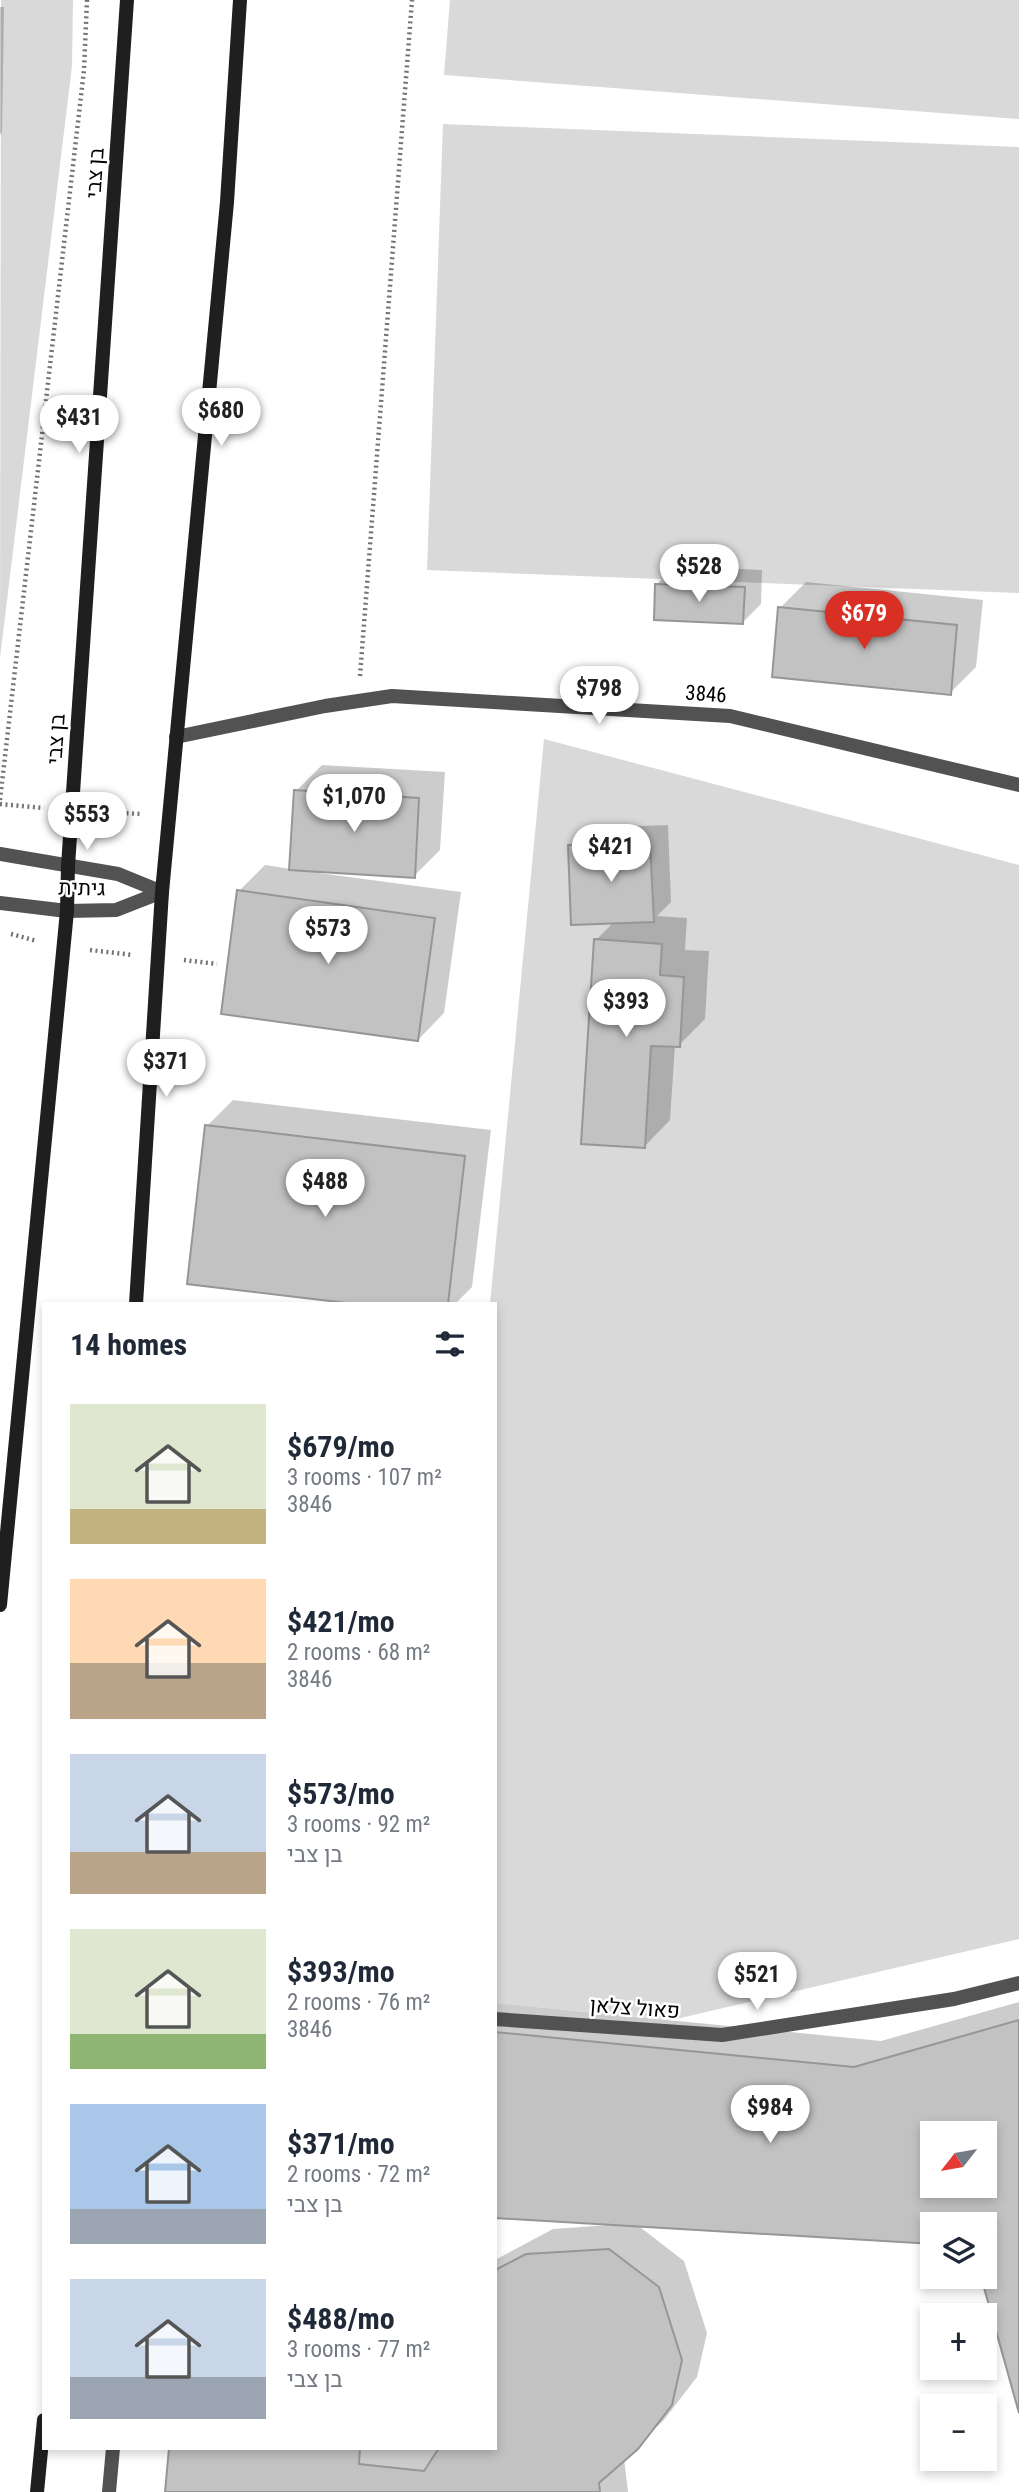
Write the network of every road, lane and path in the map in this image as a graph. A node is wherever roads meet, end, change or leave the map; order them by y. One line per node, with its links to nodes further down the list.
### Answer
1 (87, 0): 10 (path)
2 (127, 0): 12 (main road, בן צבי)
3 (240, 0): 6 (main road)
4 (247, 0): 6 (main road)
5 (412, 0): 7 (path)
6 (239, 23): 8 (main road)
7 (358, 701): 8 (street, 3846); 9 (street, 3846)
8 (176, 737): 13 (main road)
9 (1019, 785)
10 (0, 800)
11 (0, 854): 12 (street, גיתית)
12 (68, 866): 13 (street, גיתית); 15 (main road, בן צבי)
13 (162, 892): 15 (street, גיתית); 18 (main road)
14 (0, 903): 15 (street, גיתית)
15 (67, 911): 17 (main road, בן צבי)
16 (0, 932): 17 (path)
17 (63, 947): 18 (path); 21 (main road, בן צבי)
18 (158, 958): 19 (path); 20 (main road)
19 (217, 964)
20 (136, 1302)
21 (0, 1605)
22 (1019, 1983): 23 (street, פאול צלאן)
23 (497, 2019)
24 (42, 2441): 26 (main road)
25 (113, 2450): 27 (street)
26 (37, 2492)
27 (109, 2492)

